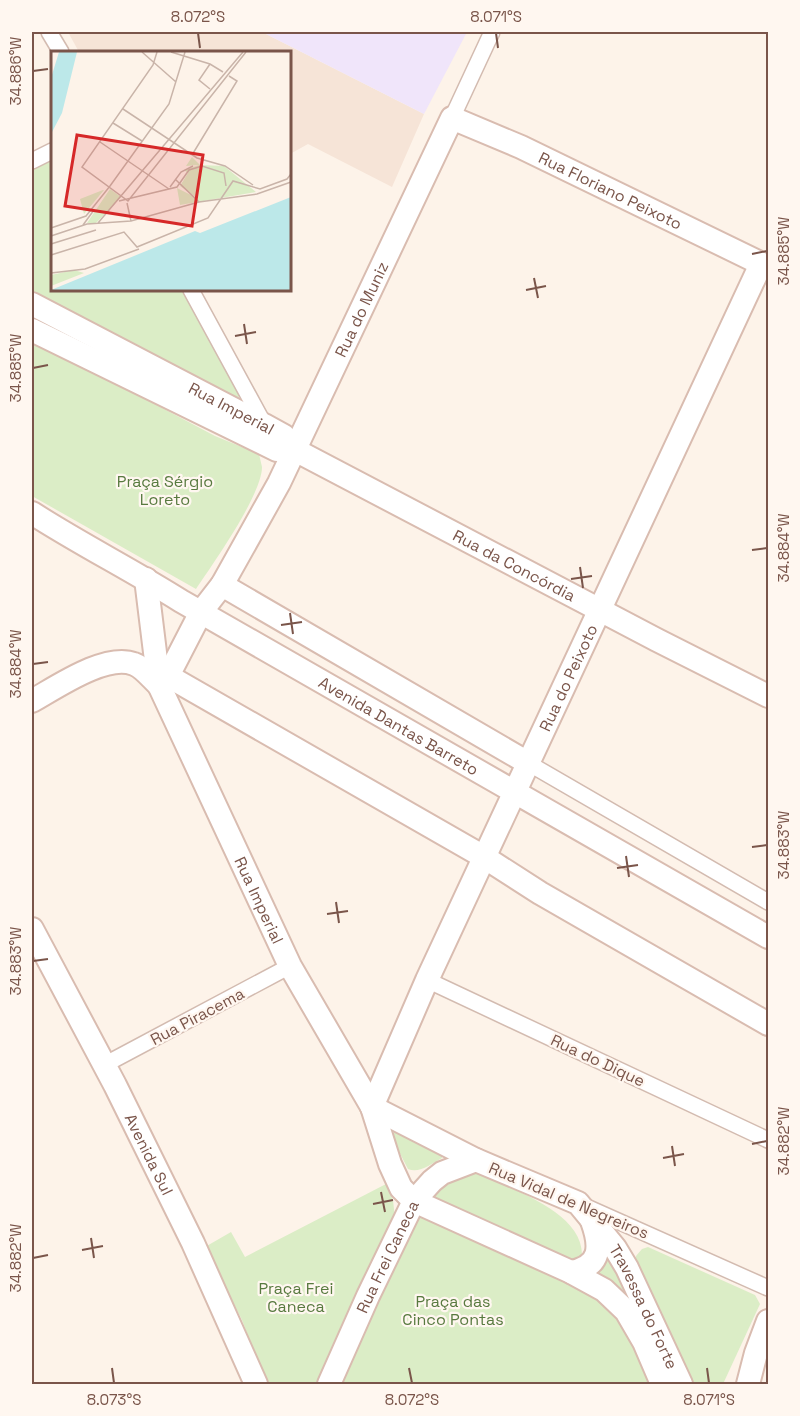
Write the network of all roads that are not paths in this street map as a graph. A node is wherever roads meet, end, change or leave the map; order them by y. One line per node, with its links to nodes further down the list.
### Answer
1 (49, 32): 3 (street)
2 (492, 32): 4 (street, Rua do Muniz)
3 (60, 51)
4 (452, 118): 7 (street, Rua Floriano Peixoto); 11 (street, Rua do Muniz)
5 (51, 152): 6 (street)
6 (32, 162)
7 (766, 260): 17 (street, Rua do Peixoto)
8 (192, 291): 12 (street)
9 (32, 304): 12 (street, Rua Imperial)
10 (32, 330): 12 (street, Rua Imperial)
11 (315, 409): 12 (street); 13 (street, Rua do Muniz)
12 (264, 431): 13 (street, Rua Imperial)
13 (295, 450): 16 (street, Rua do Muniz); 17 (street, Rua da Concórdia)
14 (32, 513): 15 (street, Avenida Dantas Barreto)
15 (146, 579): 18 (street, Avenida Dantas Barreto); 19 (street, Rua Imperial)
16 (222, 585): 18 (street); 22 (street, Avenida Dantas Barreto)
17 (599, 610): 20 (street, Rua da Concórdia); 22 (street, Rua do Peixoto)
18 (201, 612): 19 (street); 23 (street, Avenida Dantas Barreto)
19 (163, 680): 21 (street); 24 (street); 28 (street, Rua Imperial)
20 (768, 696)
21 (32, 700)
22 (528, 763): 23 (street, Rua do Peixoto); 25 (street, Avenida Dantas Barreto)
23 (514, 792): 24 (street, Rua do Peixoto); 27 (street, Avenida Dantas Barreto)
24 (484, 857): 29 (street, Rua do Peixoto); 30 (street)
25 (768, 902)
26 (32, 929): 31 (street, Avenida Sul)
27 (768, 938)
28 (290, 966): 31 (street, Rua Piracema); 32 (street, Rua Imperial)
29 (427, 980): 32 (street, Rua do Peixoto); 33 (street, Rua do Dique)
30 (768, 1024)
31 (104, 1065): 40 (street, Avenida Sul)
32 (372, 1107): 34 (street, Rua Vidal de Negreiros); 35 (street)
33 (768, 1140)
34 (476, 1160): 35 (street, Rua Frei Caneca); 36 (street, Rua Vidal de Negreiros)
35 (414, 1201): 37 (street); 41 (street, Rua Frei Caneca)
36 (584, 1211): 37 (street); 38 (street, Rua Vidal de Negreiros); 43 (street, Travessa do Forte)
37 (571, 1272): 42 (street)
38 (768, 1288)
39 (768, 1321): 44 (street)
40 (256, 1384)
41 (329, 1384)
42 (662, 1384)
43 (681, 1384)
44 (748, 1384)

